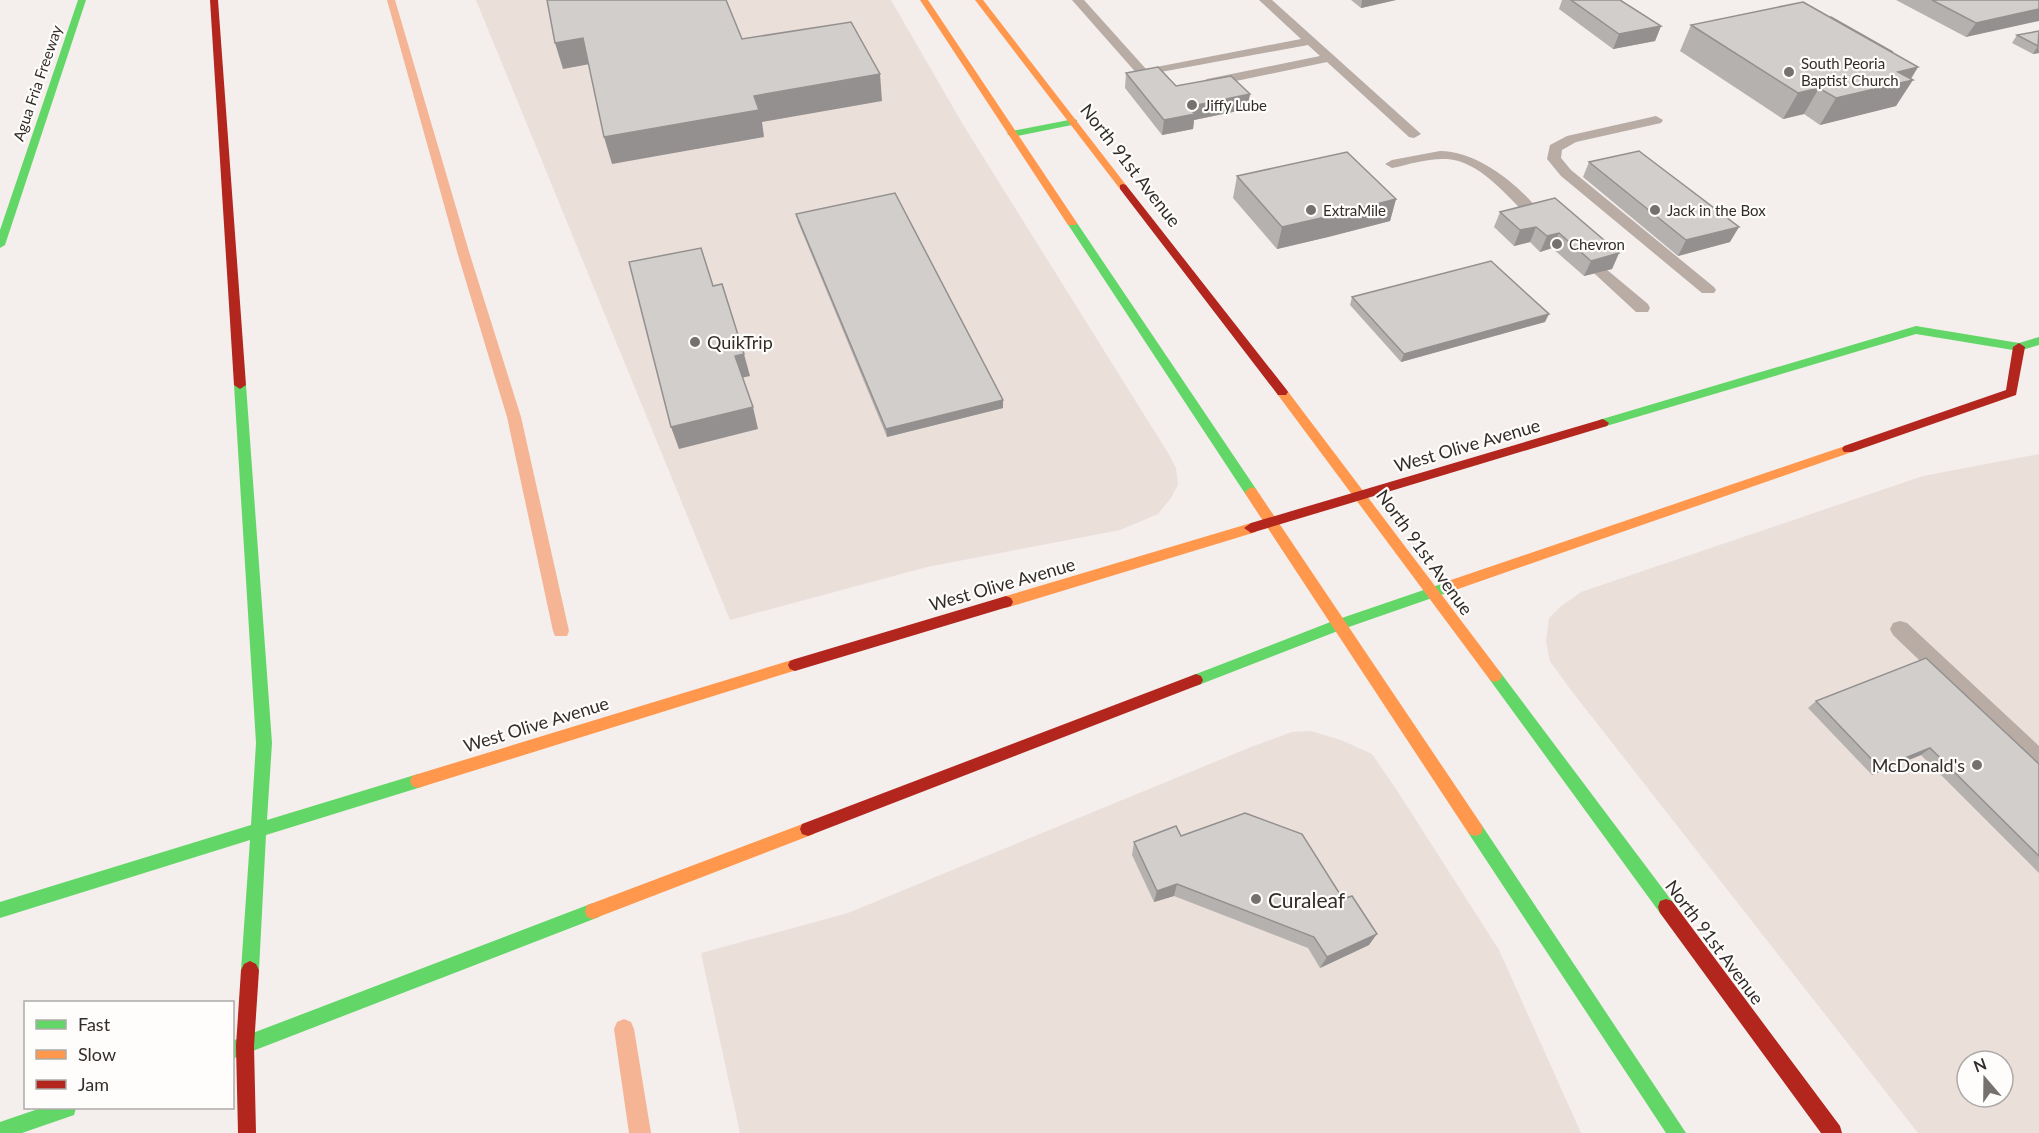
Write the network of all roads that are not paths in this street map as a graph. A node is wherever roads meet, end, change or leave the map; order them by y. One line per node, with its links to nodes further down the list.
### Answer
1 (82, 0): 16 (main road, Agua Fria Freeway)
2 (214, 0): 28 (main road)
3 (924, 0): 12 (main road)
4 (979, 0): 11 (main road, North 91st Avenue)
5 (1078, 0): 7 (lane)
6 (1265, 0): 7 (lane)
7 (1311, 41): 8 (lane)
8 (1330, 58): 9 (lane); 13 (lane)
9 (1198, 85)
10 (1656, 120): 18 (lane)
11 (1074, 122): 12 (main road); 22 (main road, North 91st Avenue)
12 (1012, 134): 23 (main road)
13 (1414, 134)
14 (1392, 164): 15 (lane)
15 (1537, 217)
16 (0, 245)
17 (1601, 272): 19 (lane)
18 (1708, 290)
19 (1642, 308)
20 (2039, 341): 21 (main road, West Olive Avenue)
21 (2019, 347): 22 (main road, West Olive Avenue); 24 (main road)
22 (1361, 495): 23 (main road, West Olive Avenue); 24 (main road, North 91st Avenue)
23 (1270, 523): 25 (main road); 28 (main road, West Olive Avenue)
24 (1433, 592): 25 (main road); 35 (main road, North 91st Avenue)
25 (1338, 625): 30 (main road); 34 (main road)
26 (1900, 629): 27 (lane)
27 (2039, 760)
28 (258, 828): 29 (main road, West Olive Avenue); 30 (main road)
29 (0, 910)
30 (239, 1048): 33 (main road)
31 (61, 1109): 32 (main road)
32 (0, 1131)
33 (247, 1133)
34 (1677, 1133)
35 (1833, 1133)

